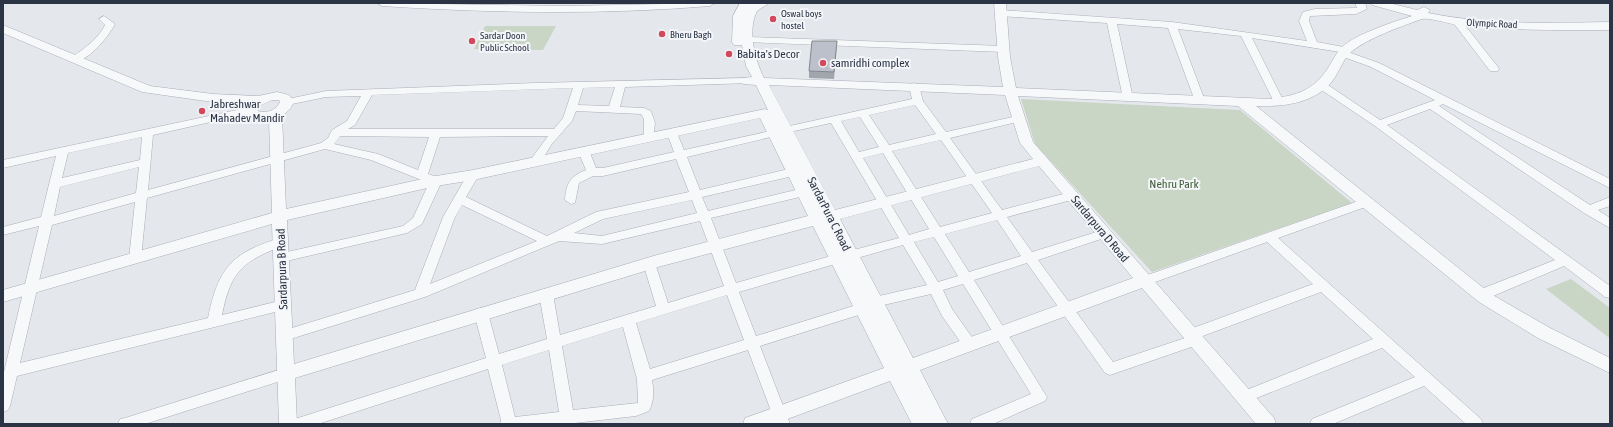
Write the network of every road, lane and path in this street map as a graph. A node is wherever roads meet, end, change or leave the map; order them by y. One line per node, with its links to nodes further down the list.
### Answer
1 (382, 3): 2 (street)
2 (387, 3): 9 (street)
3 (710, 3): 10 (street)
4 (748, 3): 27 (street, SardarPura C Road)
5 (763, 3): 21 (street, SardarPura C Road)
6 (1360, 3): 22 (street)
7 (1376, 3): 13 (street, Olympic Road)
8 (1398, 3): 13 (street, Olympic Road)
9 (486, 5): 11 (street)
10 (659, 5): 11 (street)
11 (574, 6)
12 (1000, 8): 15 (street); 23 (street, Sardarpura D Road)
13 (1422, 13): 16 (street, Olympic Road); 18 (street, Olympic Road); 24 (street)
14 (104, 19): 25 (street)
15 (1111, 20): 17 (street); 34 (street)
16 (1457, 22): 18 (street, Olympic Road); 26 (street)
17 (1172, 25): 20 (street); 38 (street)
18 (1609, 26)
19 (3, 29): 25 (street)
20 (1245, 34): 22 (street); 41 (street)
21 (748, 40): 23 (street); 27 (street, SardarPura C Road)
22 (1313, 45): 24 (street)
23 (1004, 49): 32 (street, Sardarpura D Road)
24 (1345, 52): 30 (street); 37 (street)
25 (75, 59): 35 (street)
26 (1494, 69)
27 (753, 81): 28 (street); 31 (street); 46 (street, SardarPura C Road); 52 (street, SardarPura C Road)
28 (621, 84): 29 (street); 44 (street)
29 (579, 85): 33 (street); 43 (street)
30 (1321, 85): 41 (street); 51 (street)
31 (914, 86): 32 (street); 36 (street)
32 (1009, 91): 34 (street); 50 (street, Sardarpura D Road)
33 (368, 93): 39 (street); 54 (street)
34 (1128, 98): 38 (street)
35 (260, 100): 39 (street); 45 (street)
36 (918, 100): 47 (street); 58 (street)
37 (1444, 100): 42 (street); 78 (street)
38 (1200, 101): 40 (street)
39 (287, 102): 48 (street)
40 (1242, 102): 41 (street); 88 (street)
41 (1279, 102)
42 (1432, 106): 51 (street); 89 (street)
43 (571, 108): 44 (street); 55 (street)
44 (614, 108): 59 (street)
45 (251, 110): 48 (street); 53 (street)
46 (765, 113): 52 (street, SardarPura C Road); 57 (street)
47 (863, 113): 49 (street); 61 (street)
48 (275, 114): 66 (street, Sardarpura B Road)
49 (834, 119): 52 (street); 65 (street)
50 (1016, 119): 58 (street); 67 (street, Sardarpura D Road)
51 (1379, 124): 116 (street)
52 (780, 131): 64 (street); 72 (street, SardarPura C Road); 93 (street, SardarPura C Road)
53 (148, 132): 62 (street); 68 (street)
54 (336, 132): 56 (street); 60 (street)
55 (557, 132): 56 (street); 69 (street)
56 (436, 133): 74 (street)
57 (672, 133): 59 (street); 64 (street)
58 (943, 136): 61 (street); 75 (street)
59 (649, 138): 63 (street)
60 (325, 145): 66 (street); 74 (street)
61 (886, 149): 65 (street); 80 (street)
62 (63, 150): 70 (street); 77 (street)
63 (584, 152): 69 (street); 71 (street)
64 (680, 155): 71 (street); 81 (street)
65 (856, 156): 86 (street)
66 (277, 159): 83 (street); 92 (street, Sardarpura B Road)
67 (1042, 161): 75 (street); 82 (street, Sardarpura D Road)
68 (145, 162): 77 (street); 83 (street)
69 (535, 162): 73 (street)
70 (3, 164)
71 (592, 172): 85 (street)
72 (793, 172): 79 (street, SardarPura C Road); 81 (street)
73 (474, 175): 76 (street); 84 (street)
74 (422, 176): 76 (street)
75 (974, 178): 80 (street); 90 (street)
76 (436, 181): 92 (street); 103 (street)
77 (56, 184): 94 (street)
78 (1610, 184)
79 (804, 192): 91 (street); 93 (street, SardarPura C Road)
80 (914, 193): 86 (street); 97 (street)
81 (696, 195): 91 (street); 100 (street)
82 (1071, 196): 90 (street); 98 (street, Sardarpura D Road)
83 (140, 197): 94 (street); 106 (street)
84 (460, 199): 100 (street); 115 (street)
85 (571, 200)
86 (883, 201): 93 (street); 101 (street)
87 (1610, 201): 89 (street)
88 (1367, 202): 99 (street); 118 (street)
89 (1588, 210): 95 (street)
90 (1000, 214): 97 (street); 104 (street)
91 (704, 215): 100 (street); 102 (street)
92 (280, 216): 103 (street, Sardarpura B Road); 106 (street)
93 (824, 217): 102 (street); 105 (street, SardarPura C Road)
94 (47, 221): 96 (street); 114 (street)
95 (1610, 224)
96 (3, 231)
97 (938, 232): 101 (street); 109 (street)
98 (1103, 234): 104 (street); 110 (street, Sardarpura D Road)
99 (1269, 238): 110 (street); 111 (street)
100 (552, 239): 115 (street)
101 (907, 240): 105 (street); 113 (street)
102 (716, 245): 108 (street); 112 (street)
103 (281, 250): 120 (street, Sardarpura B Road); 126 (street)
104 (1029, 256): 109 (street); 123 (street)
105 (844, 257): 112 (street); 121 (street, SardarPura C Road)
106 (135, 259): 114 (street)
107 (1562, 262): 118 (street)
108 (649, 263): 117 (street); 122 (street)
109 (965, 277): 113 (street); 127 (street)
110 (1144, 281): 123 (street); 129 (street, Sardarpura D Road)
111 (1322, 286): 129 (street); 130 (street)
112 (732, 288): 122 (street); 132 (street)
113 (935, 288): 121 (street); 133 (street)
114 (32, 289): 119 (street); 137 (street)
115 (420, 293): 128 (street)
116 (1610, 293)
117 (546, 294): 124 (street); 131 (street)
118 (1481, 295): 135 (street)
119 (3, 296)
120 (283, 305): 126 (street); 128 (street, Sardarpura B Road)
121 (869, 305): 132 (street); 136 (street, SardarPura C Road)
122 (664, 309): 125 (street)
123 (1065, 309): 127 (street); 129 (street)
124 (481, 313): 134 (street); 138 (street)
125 (628, 320): 131 (street); 139 (street)
126 (214, 322): 137 (street)
127 (1000, 332): 133 (street); 152 (street)
128 (284, 336): 138 (street, Sardarpura B Road)
129 (1193, 338): 141 (street, Sardarpura D Road)
130 (1384, 341): 140 (street); 141 (street)
131 (555, 342): 134 (street); 143 (street)
132 (753, 342): 139 (street); 144 (street)
133 (969, 343): 136 (street)
134 (493, 361): 147 (street); 148 (street)
135 (1610, 366)
136 (903, 368): 144 (street); 150 (street, SardarPura C Road); 151 (street, SardarPura C Road)
137 (12, 371): 142 (street)
138 (285, 374): 145 (street); 146 (street, Sardarpura B Road)
139 (644, 377): 143 (street)
140 (1426, 379): 154 (street); 155 (street)
141 (1244, 397): 153 (street, Sardarpura D Road)
142 (3, 406)
143 (567, 417): 148 (street)
144 (782, 419): 149 (street)
145 (125, 424)
146 (288, 424)
147 (298, 424)
148 (509, 424)
149 (752, 424)
150 (921, 424)
151 (940, 424)
152 (977, 424)
153 (1267, 424)
154 (1317, 424)
155 (1474, 424)

